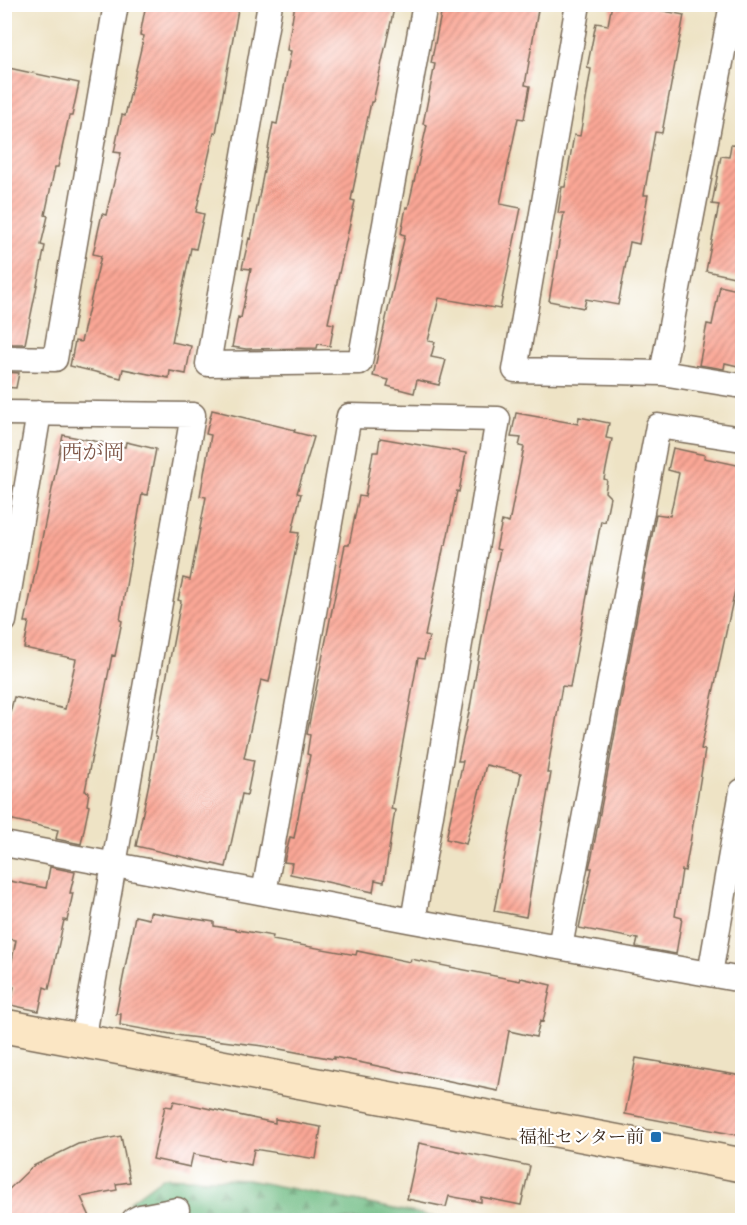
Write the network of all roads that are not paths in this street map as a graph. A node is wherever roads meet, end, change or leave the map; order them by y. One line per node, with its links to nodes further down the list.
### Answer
1 (116, 4): 6 (street)
2 (270, 4): 3 (street)
3 (424, 4)
4 (578, 4): 7 (street)
5 (732, 4): 7 (street)
6 (4, 358)
7 (662, 373): 8 (street)
8 (742, 386)
9 (4, 413): 10 (street)
10 (39, 413): 12 (street); 15 (street)
11 (742, 439): 18 (street)
12 (4, 621)
13 (742, 791): 19 (street)
14 (4, 844): 15 (street)
15 (114, 866): 16 (street); 22 (street)
16 (264, 893): 17 (street); 17 (street)
17 (413, 921): 18 (street)
18 (560, 947): 19 (street)
19 (710, 974): 20 (street)
20 (742, 980)
21 (4, 1026): 22 (street)
22 (83, 1041): 23 (street)
23 (742, 1165)
24 (177, 1210): 25 (street)
25 (134, 1221)

